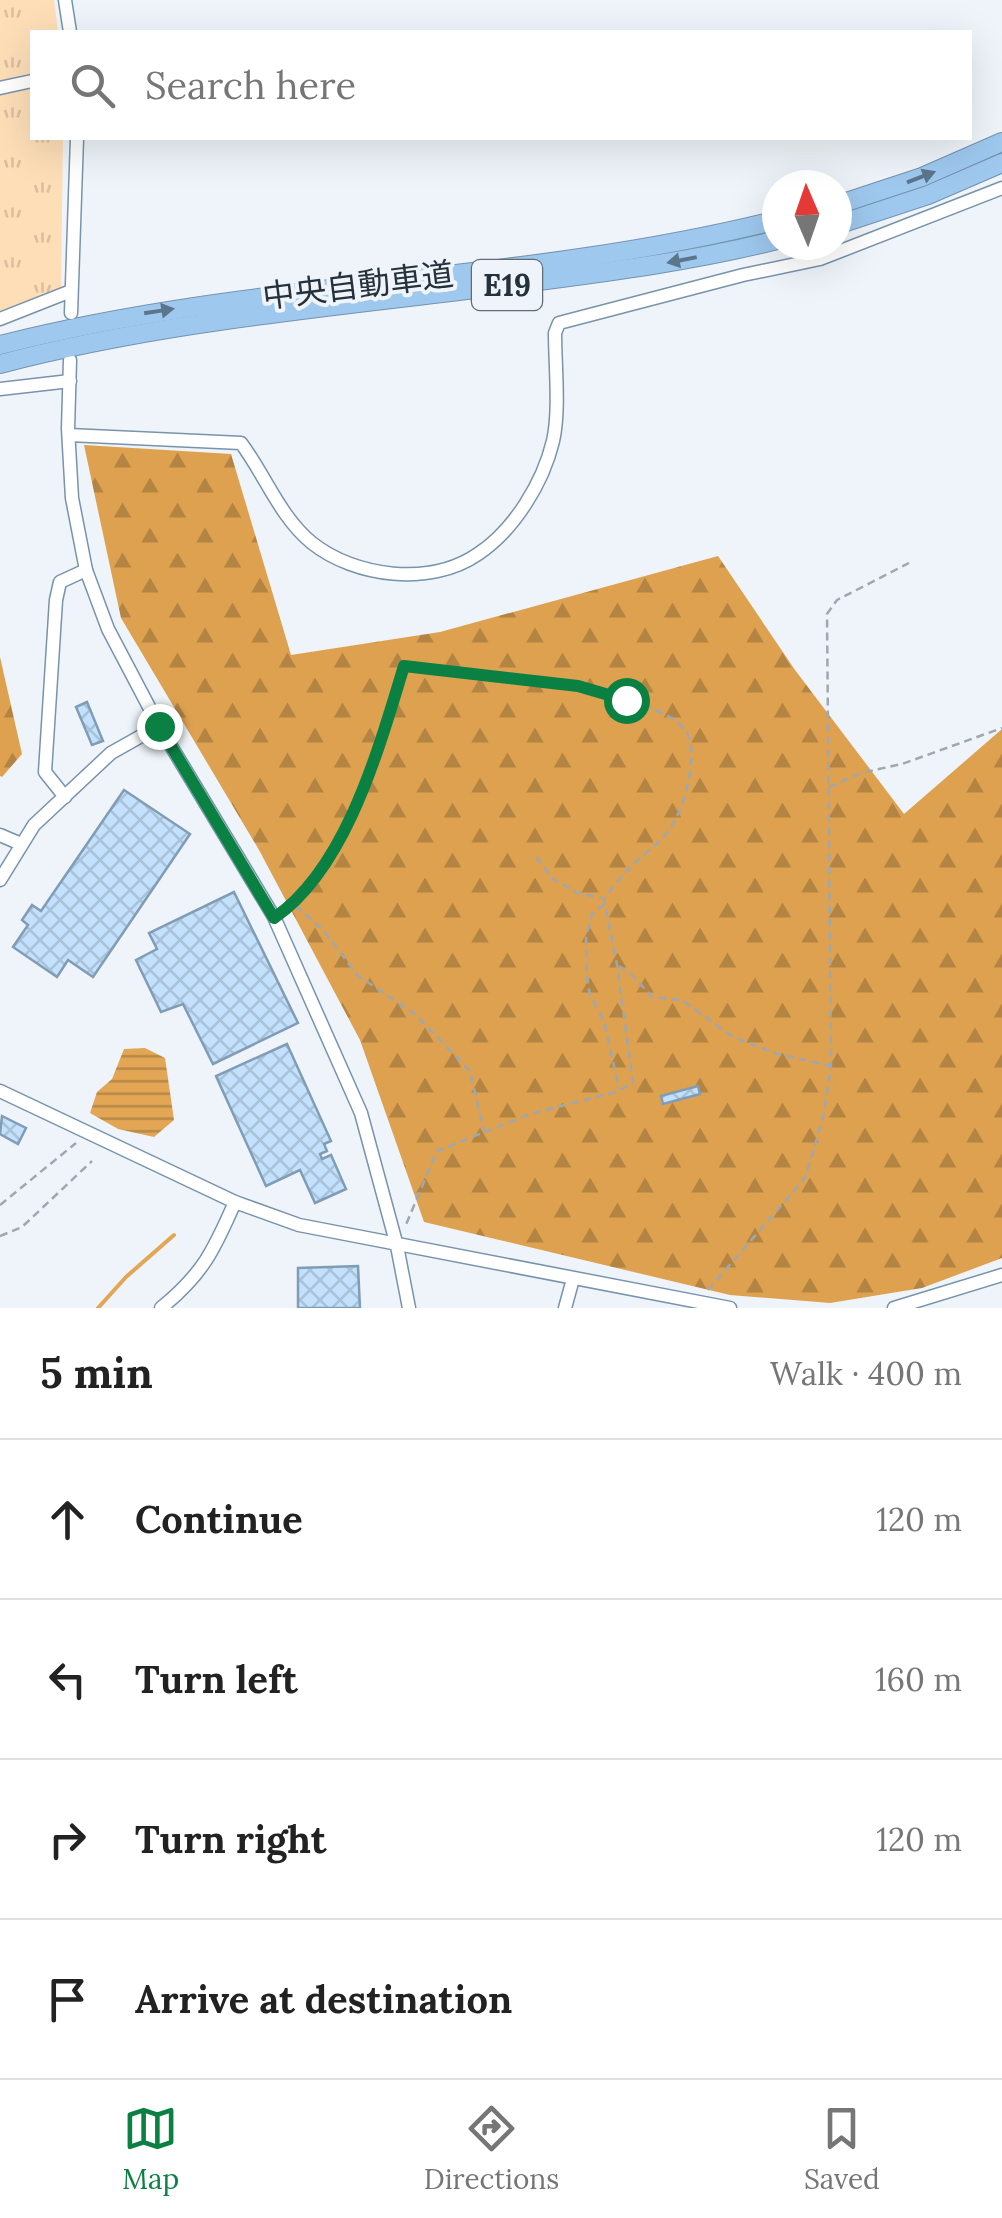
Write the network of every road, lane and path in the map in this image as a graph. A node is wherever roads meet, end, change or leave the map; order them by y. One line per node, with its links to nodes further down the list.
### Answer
1 (65, 0): 2 (street)
2 (70, 30)
3 (30, 80): 4 (street)
4 (0, 88)
5 (78, 140): 13 (street)
6 (1002, 142): 9 (highway, one-way to 6)
7 (1002, 163): 10 (highway)
8 (1002, 188): 21 (street)
9 (852, 200)
10 (852, 219)
11 (762, 223): 16 (highway, 中央自動車道 / E19, one-way to 11)
12 (762, 243): 18 (highway, 中央自動車道 / E19, one-way to 18)
13 (71, 292): 14 (street); 15 (street)
14 (71, 313)
15 (0, 319)
16 (0, 345)
17 (70, 360): 19 (street)
18 (0, 364)
19 (70, 381): 20 (street); 21 (street)
20 (0, 389)
21 (69, 436): 23 (street)
22 (909, 563): 26 (path)
23 (86, 570): 24 (street); 27 (street)
24 (159, 726): 27 (street); 34 (street)
25 (1002, 728): 26 (path)
26 (828, 788): 36 (path)
27 (65, 796): 29 (street)
28 (0, 835): 29 (street)
29 (21, 844): 31 (street)
30 (536, 856): 32 (path)
31 (0, 880)
32 (604, 901): 33 (path); 35 (path); 37 (path)
33 (294, 904): 34 (path); 40 (path)
34 (274, 918): 45 (street)
35 (617, 965): 36 (path); 37 (path)
36 (831, 1066): 48 (path)
37 (619, 1090): 40 (path)
38 (0, 1091): 39 (street)
39 (84, 1132): 42 (street); 43 (path)
40 (484, 1133): 45 (path)
41 (92, 1162): 44 (path)
42 (235, 1202): 45 (street); 49 (street)
43 (0, 1205)
44 (0, 1236)
45 (397, 1246): 47 (street); 50 (street)
46 (1002, 1275): 53 (street)
47 (572, 1278): 48 (street); 51 (street)
48 (699, 1301): 52 (street)
49 (161, 1308)
50 (409, 1308)
51 (565, 1308)
52 (730, 1308)
53 (899, 1308)

